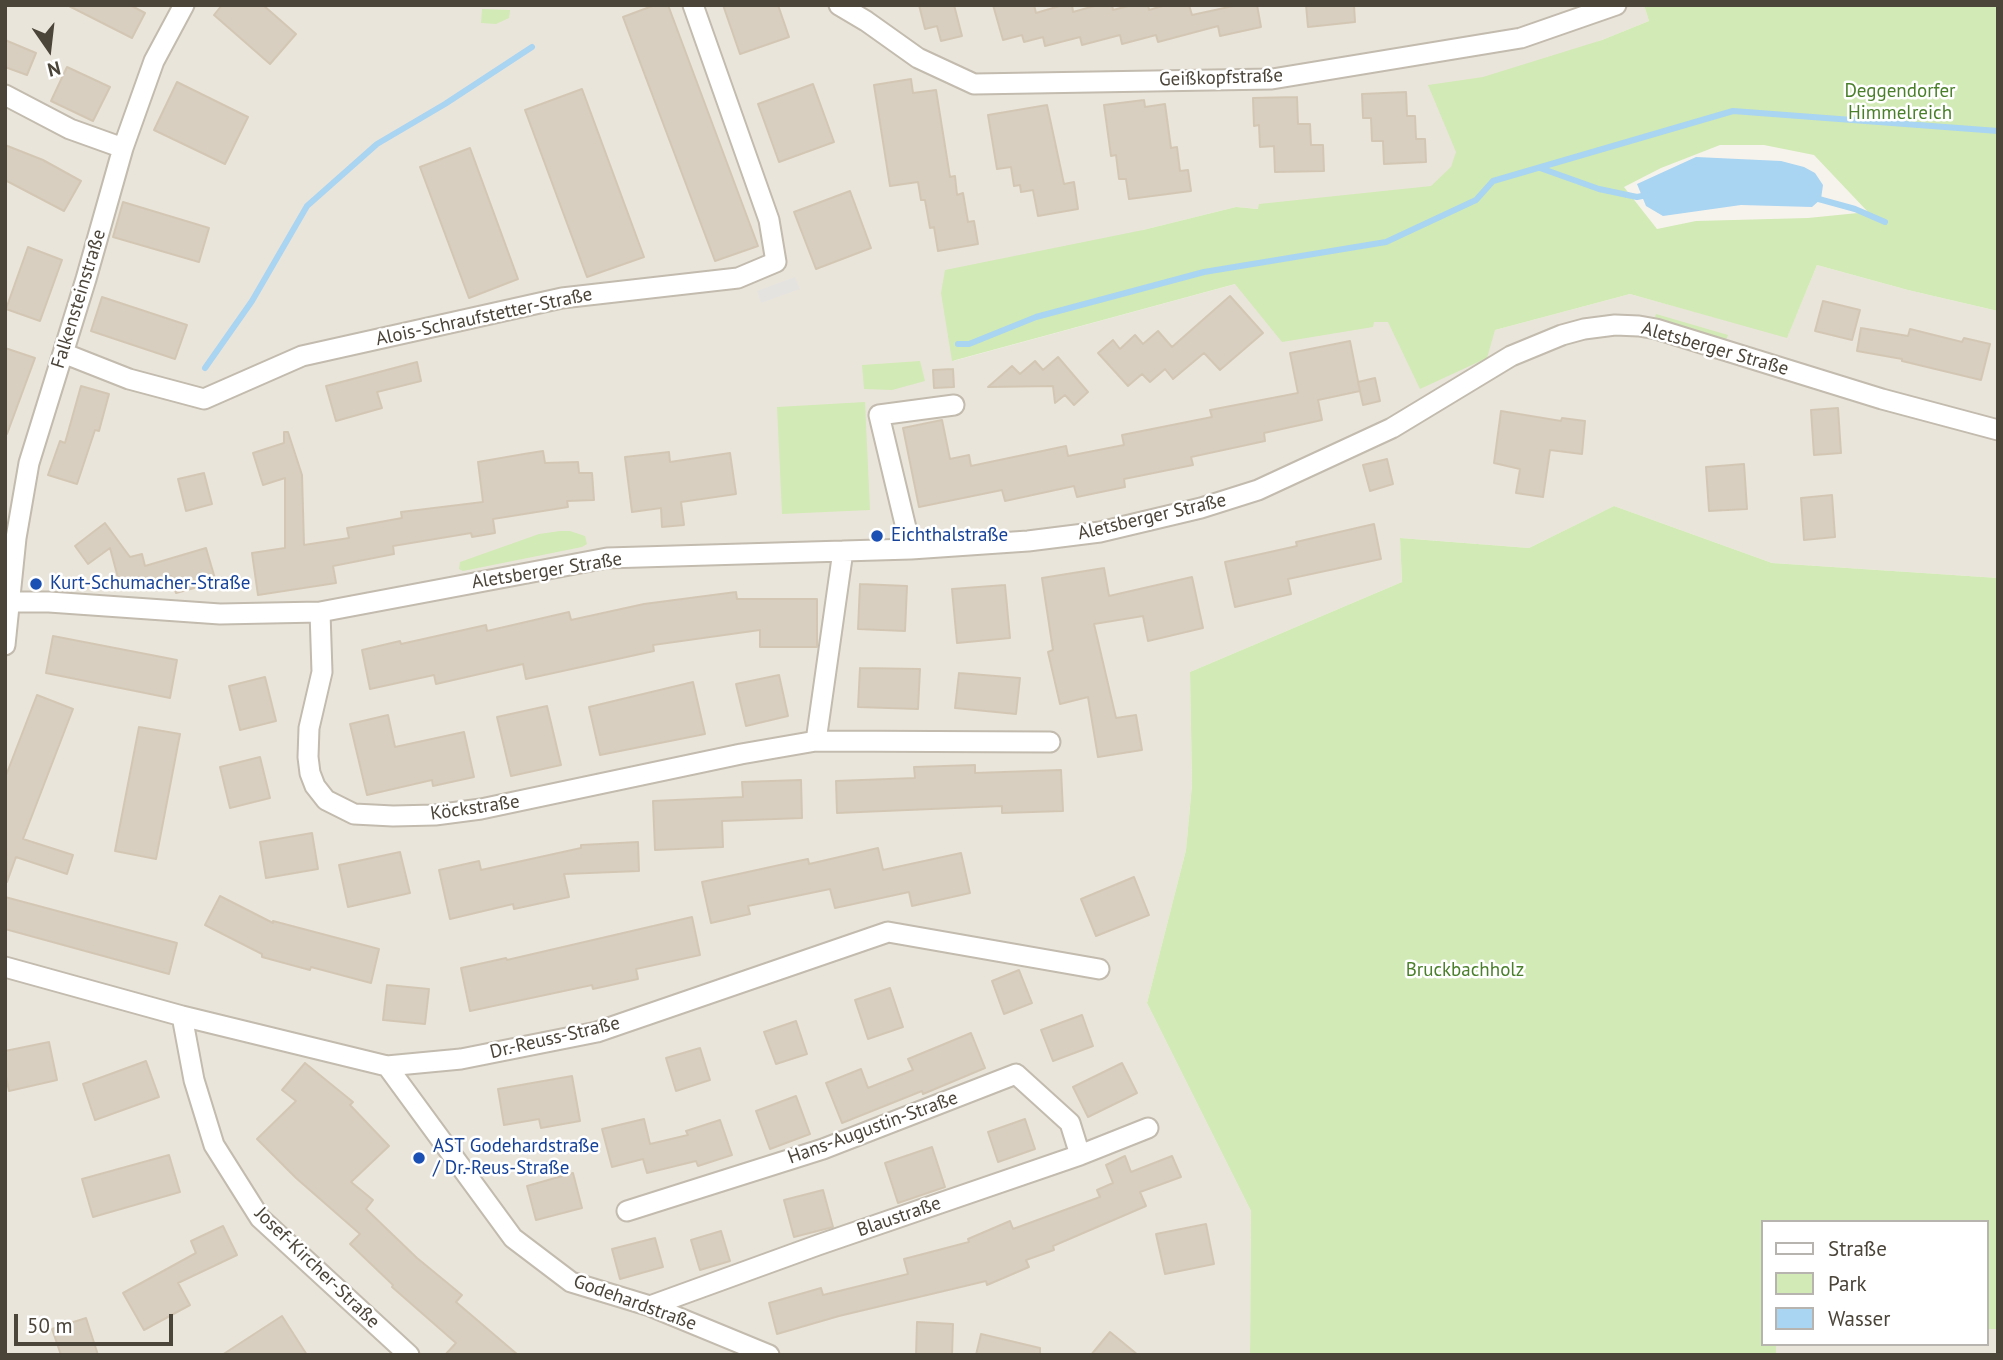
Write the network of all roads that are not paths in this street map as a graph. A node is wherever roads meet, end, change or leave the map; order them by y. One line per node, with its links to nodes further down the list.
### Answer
1 (184, 5): 6 (street, Falkensteinstraße)
2 (693, 5): 7 (street, Alois-Schraufstetter-Straße)
3 (839, 5): 4 (street, Geißkopfstraße)
4 (1615, 5)
5 (5, 95): 6 (street)
6 (123, 148): 7 (street, Falkensteinstraße)
7 (63, 353): 12 (street, Falkensteinstraße)
8 (954, 405): 10 (street)
9 (1998, 430): 10 (street, Aletsberger Straße)
10 (911, 549): 11 (street, Aletsberger Straße)
11 (843, 551): 13 (street, Aletsberger Straße); 15 (street)
12 (8, 602): 13 (street, Aletsberger Straße); 14 (street)
13 (320, 612): 15 (street, Köckstraße)
14 (5, 645)
15 (816, 741): 16 (street, Köckstraße)
16 (1050, 742)
17 (5, 967): 19 (street, Dr.-Reuss-Straße)
18 (1099, 970): 20 (street, Dr.-Reuss-Straße)
19 (182, 1016): 20 (street, Dr.-Reuss-Straße); 25 (street, Josef-Kircher-Straße)
20 (387, 1066): 24 (street, Godehardstraße)
21 (1148, 1128): 22 (street, Blaustraße)
22 (1080, 1155): 23 (street, Hans-Augustin-Straße); 24 (street, Blaustraße)
23 (627, 1211)
24 (650, 1306): 26 (street, Godehardstraße)
25 (410, 1355)
26 (769, 1355)

